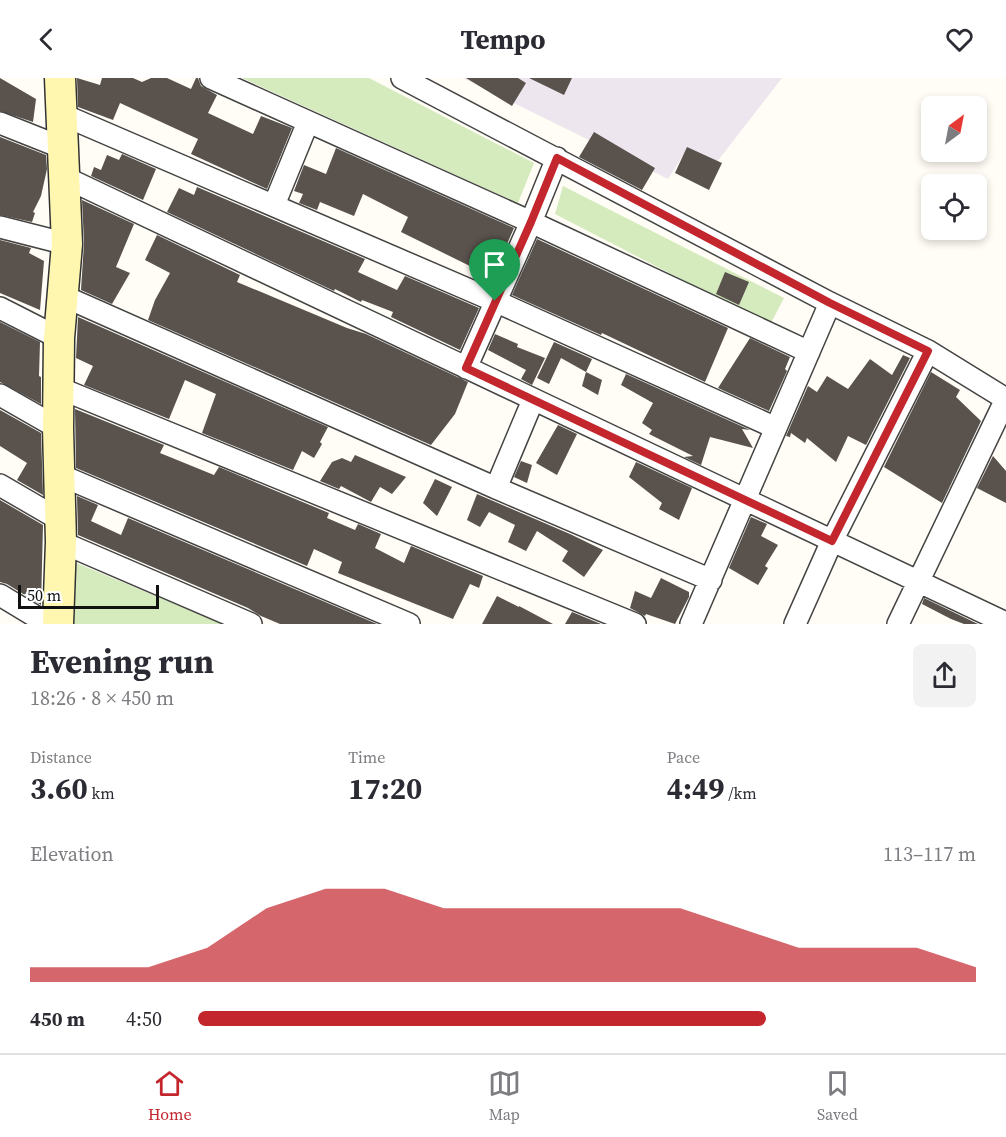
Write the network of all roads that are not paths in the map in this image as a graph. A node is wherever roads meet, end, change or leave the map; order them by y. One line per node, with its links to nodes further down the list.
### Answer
1 (60, 78): 4 (street)
2 (211, 78): 5 (street)
3 (402, 78): 7 (street)
4 (61, 114): 8 (street); 9 (street)
5 (308, 122): 9 (street); 10 (street)
6 (0, 123): 8 (street)
7 (557, 158): 10 (street); 15 (street)
8 (63, 163): 12 (street); 20 (street)
9 (274, 205): 14 (street)
10 (531, 222): 14 (street); 19 (street)
11 (0, 227): 12 (street)
12 (67, 244): 13 (street)
13 (61, 295): 17 (street); 28 (street)
14 (495, 301): 20 (street); 25 (street)
15 (830, 303): 18 (street); 19 (street)
16 (0, 308): 17 (street)
17 (59, 338): 21 (street)
18 (928, 351): 31 (street); 33 (street)
19 (809, 352): 25 (street)
20 (466, 368): 23 (street)
21 (58, 388): 24 (street); 41 (street)
22 (0, 395): 24 (street)
23 (533, 400): 28 (street); 29 (street)
24 (58, 428): 26 (street)
25 (776, 428): 29 (street)
26 (60, 475): 30 (street); 40 (street)
27 (0, 485): 30 (street)
28 (496, 488): 32 (street)
29 (745, 500): 31 (street); 32 (street)
30 (61, 531): 38 (street); 39 (street)
31 (832, 541): 33 (street); 42 (street)
32 (711, 580): 36 (street)
33 (918, 582): 35 (street); 43 (street)
34 (0, 596): 37 (street)
35 (1002, 619)
36 (696, 622)
37 (48, 624)
38 (58, 624)
39 (251, 624)
40 (410, 624)
41 (635, 624)
42 (795, 624)
43 (898, 624)

